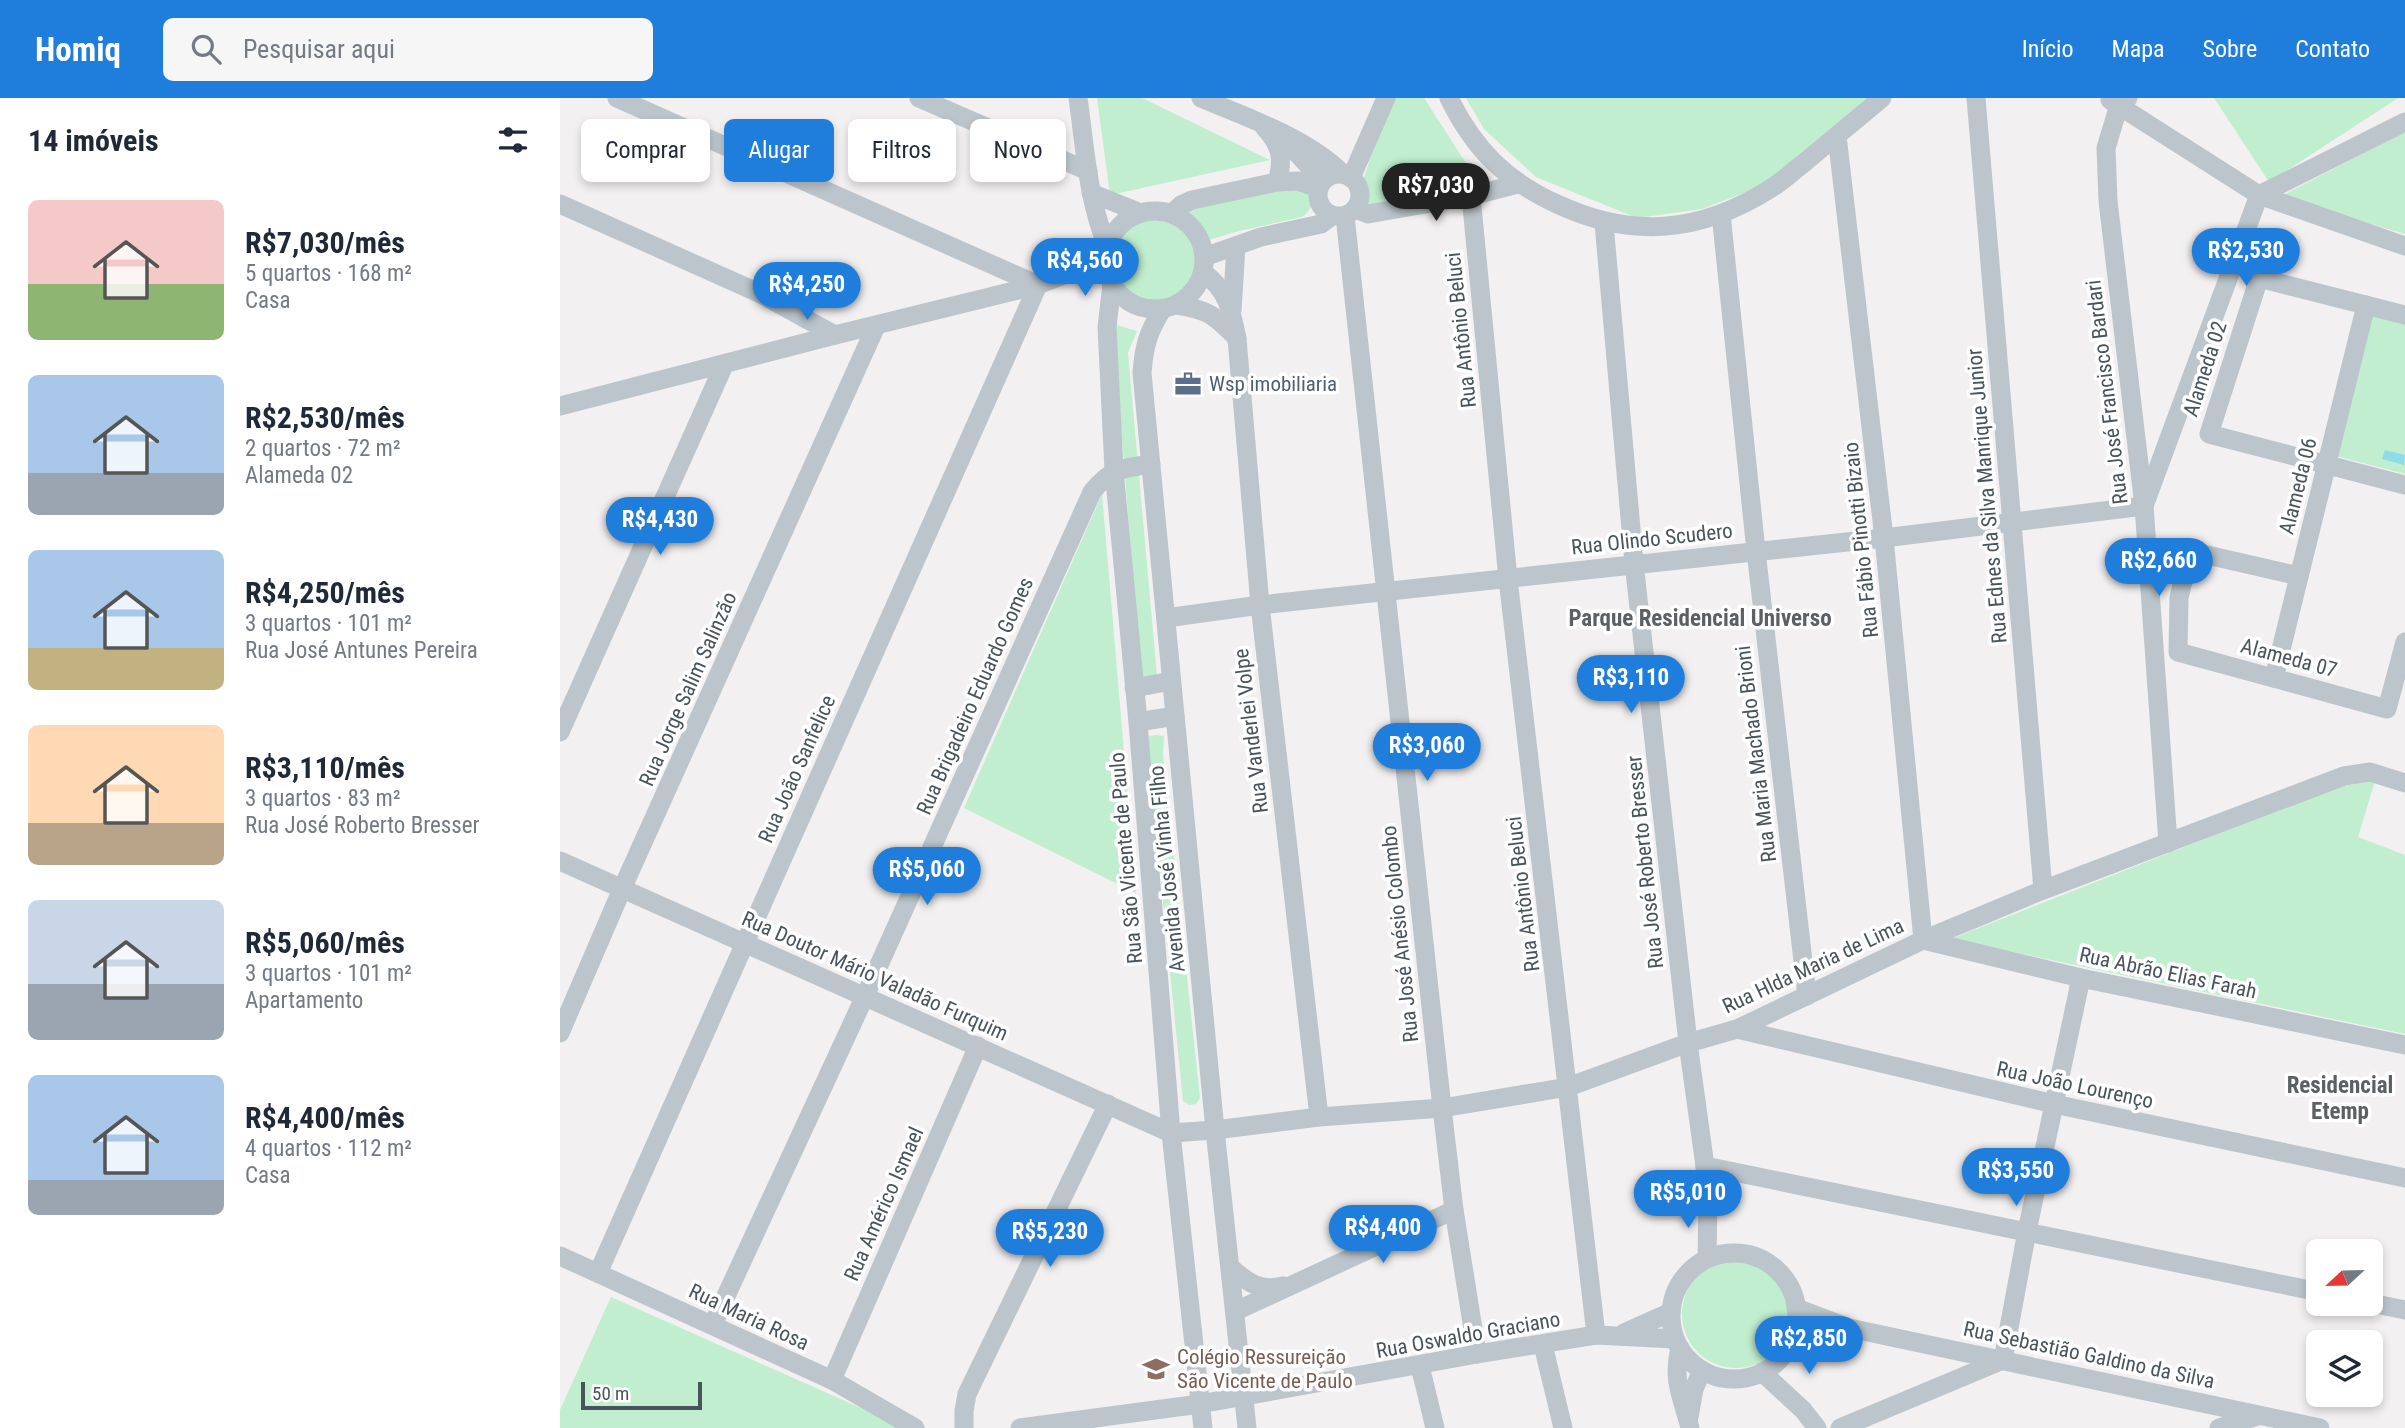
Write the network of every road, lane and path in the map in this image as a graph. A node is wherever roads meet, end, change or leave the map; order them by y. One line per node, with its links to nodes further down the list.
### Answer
1 (617, 98): 34 (street)
2 (919, 98): 14 (street)
3 (1078, 98): 14 (street)
4 (1201, 98): 11 (street)
5 (1386, 98): 15 (street)
6 (1450, 98): 18 (street)
7 (1882, 98): 13 (street)
8 (1976, 98): 49 (street, Rua Ednes da Silva Manrique Junior)
9 (2118, 100): 20 (street); 48 (street, Rua José Francisco Bardari)
10 (2405, 122): 20 (street)
11 (1261, 124): 12 (street); 16 (street)
12 (1279, 134): 15 (street); 17 (street)
13 (1837, 136): 26 (street); 50 (street, Rua Fábio Pinotti Bizaio)
14 (1088, 171): 19 (street)
15 (1347, 176): 17 (street); 25 (street)
16 (1277, 182): 17 (street); 24 (street)
17 (1320, 184): 25 (street)
18 (1518, 184): 21 (street); 27 (street)
19 (1091, 193): 23 (street); 30 (street)
20 (2259, 195): 29 (street); 48 (street)
21 (1471, 196): 25 (street); 54 (street, Rua Antônio Beluci)
22 (560, 204): 40 (street)
23 (1141, 213): 24 (street); 30 (street)
24 (1171, 214): 31 (street)
25 (1344, 214): 28 (street); 55 (street, Rua José Anésio Colombo)
26 (1721, 214): 27 (street); 51 (street, Rua Maria Machado Brioni)
27 (1604, 223): 52 (street, Rua José Roberto Bresser)
28 (1236, 246): 31 (street); 38 (street)
29 (2405, 246)
30 (1106, 253): 32 (street); 33 (street)
31 (1204, 264): 36 (street); 38 (street, Rua Vanderlei Volpe)
32 (1065, 275): 33 (street); 34 (street)
33 (1110, 282): 36 (street); 46 (street, Rua São Vicente de Paulo)
34 (1038, 285): 39 (street); 71 (street, Rua João Sanfelice)
35 (2366, 305): 37 (street); 45 (street, Alameda 06); 45 (street, Alameda 02)
36 (1170, 307): 41 (street); 44 (street, Avenida José Vinha Filho)
37 (2404, 311)
38 (1232, 312): 41 (street, Rua Vanderlei Volpe)
39 (876, 326): 40 (street); 68 (street, Rua Jorge Salim Salinzão)
40 (835, 335): 42 (street)
41 (1237, 339): 56 (street, Rua Vanderlei Volpe)
42 (724, 365): 43 (street); 64 (street)
43 (560, 406)
44 (1151, 464): 46 (street); 57 (street, Avenida José Vinha Filho)
45 (2327, 465): 47 (street); 53 (street, Alameda 06)
46 (1114, 470): 61 (street, Rua São Vicente de Paulo); 73 (street, Rua Brigadeiro Eduardo Gomes)
47 (2405, 485)
48 (2144, 506): 49 (street, Rua Olindo Scudero); 66 (street, Rua José Francisco Bardari)
49 (2012, 521): 50 (street, Rua Olindo Scudero); 69 (street, Rua Ednes da Silva Manrique Junior)
50 (1884, 538): 51 (street, Rua Olindo Scudero); 70 (street, Rua Fábio Pinotti Bizaio)
51 (1756, 551): 52 (street, Rua Olindo Scudero); 74 (street, Rua Maria Machado Brioni)
52 (1634, 563): 54 (street, Rua Olindo Scudero); 77 (street, Rua José Roberto Bresser)
53 (2299, 576): 59 (street, Alameda 06); 59 (street, Alameda 07)
54 (1508, 579): 55 (street, Rua Olindo Scudero); 80 (street, Rua Antônio Beluci)
55 (1386, 591): 56 (street, Rua Olindo Scudero); 83 (street, Rua José Anésio Colombo)
56 (1260, 605): 57 (street, Rua Olindo Scudero); 84 (street, Rua Vanderlei Volpe)
57 (1166, 618): 60 (street, Avenida José Vinha Filho)
58 (2405, 642): 59 (street, Alameda 07)
59 (2274, 678)
60 (1171, 681): 61 (street); 62 (street, Avenida José Vinha Filho)
61 (1134, 688): 63 (street, Rua São Vicente de Paulo)
62 (1175, 716): 63 (street); 85 (street, Avenida José Vinha Filho)
63 (1138, 722): 86 (street, Rua São Vicente de Paulo)
64 (560, 732)
65 (2405, 783): 66 (street, Rua Hlda Maria de Lima)
66 (2168, 843): 69 (street, Rua Hlda Maria de Lima)
67 (560, 861): 68 (street, Rua Doutor Mário Valadão Furquim)
68 (622, 889): 71 (street, Rua Doutor Mário Valadão Furquim); 76 (street, Rua Jorge Salim Salinzão)
69 (2043, 890): 70 (street, Rua Hlda Maria de Lima)
70 (1923, 940): 72 (street, Rua Abrão Elias Farah); 74 (street, Rua Hlda Maria de Lima)
71 (744, 943): 73 (street, Rua Doutor Mário Valadão Furquim); 96 (street, Rua João Sanfelice)
72 (2081, 978): 78 (street, Rua Abrão Elias Farah); 82 (street)
73 (865, 996): 79 (street, Rua Doutor Mário Valadão Furquim); 104 (street, Rua Brigadeiro Eduardo Gomes)
74 (1807, 996): 75 (street, Rua Hlda Maria de Lima)
75 (1737, 1029): 77 (street, Rua Hlda Maria de Lima); 82 (street, Rua João Lourenço)
76 (560, 1033)
77 (1688, 1043): 80 (street, Rua Hlda Maria de Lima); 87 (street, Rua José Roberto Bresser)
78 (2405, 1045)
79 (978, 1046): 81 (street, Rua Doutor Mário Valadão Furquim); 117 (street, Rua Américo Ismael)
80 (1569, 1087): 83 (street, Rua Hlda Maria de Lima); 106 (street, Rua Antônio Beluci)
81 (1108, 1104): 86 (street, Rua Doutor Mário Valadão Furquim); 125 (street)
82 (2054, 1104): 88 (street, Rua João Lourenço); 91 (street)
83 (1442, 1108): 84 (street, Rua Hlda Maria de Lima); 90 (street, Rua José Anésio Colombo)
84 (1319, 1118): 85 (street, Rua Hlda Maria de Lima)
85 (1215, 1130): 86 (street, Rua Hlda Maria de Lima); 95 (street, Avenida José Vinha Filho)
86 (1171, 1132): 119 (street, Rua São Vicente de Paulo)
87 (1705, 1166): 89 (street, Rua José Roberto Bresser); 91 (street)
88 (2405, 1178)
89 (1708, 1203): 92 (street, Rua José Roberto Bresser); 94 (street, Rua José Roberto Bresser)
90 (1454, 1210): 97 (street); 111 (street, Rua José Anésio Colombo)
91 (2027, 1231): 98 (street); 113 (street)
92 (1729, 1253): 94 (street); 100 (street)
93 (560, 1256): 96 (street, Rua Maria Rosa)
94 (1707, 1258): 103 (street)
95 (1231, 1268): 97 (street); 102 (street, Avenida José Vinha Filho)
96 (598, 1273): 104 (street, Rua Maria Rosa)
97 (1294, 1284): 102 (street)
98 (2306, 1289)
99 (2384, 1306): 101 (street)
100 (1796, 1308): 105 (street, Rua Sebastião Galdino da Silva); 108 (street)
101 (2405, 1310)
102 (1236, 1311): 118 (street, Avenida José Vinha Filho)
103 (1671, 1312): 107 (street, Rua Oswaldo Graciano); 109 (street)
104 (713, 1324): 117 (street, Rua Maria Rosa)
105 (1849, 1328): 108 (street, Rua Sebastião Galdino da Silva); 113 (street, Rua Sebastião Galdino da Silva)
106 (1596, 1335): 107 (street, Rua Oswaldo Graciano); 110 (street, Rua Oswaldo Graciano)
107 (1620, 1335): 109 (street, Rua Oswaldo Graciano)
108 (1793, 1338): 112 (street)
109 (1678, 1343): 115 (street); 123 (street)
110 (1543, 1345): 111 (street, Rua Oswaldo Graciano); 130 (street)
111 (1477, 1354): 114 (street, Rua Oswaldo Graciano)
112 (1780, 1359): 116 (street); 120 (street)
113 (2003, 1360): 121 (street, Rua Sebastião Galdino da Silva); 132 (street)
114 (1420, 1366): 118 (street, Rua Oswaldo Graciano); 129 (street)
115 (1702, 1370): 116 (street); 123 (street)
116 (1762, 1372): 120 (street)
117 (832, 1380): 124 (street, Rua Maria Rosa)
118 (1243, 1397): 119 (street, Rua Oswaldo Graciano); 128 (street, Avenida José Vinha Filho)
119 (1200, 1404): 122 (street, Rua Oswaldo Graciano); 127 (street, Rua São Vicente de Paulo)
120 (1803, 1410): 131 (street)
121 (2259, 1415): 133 (street); 134 (street, Rua Sebastião Galdino da Silva)
122 (1087, 1424): 126 (street, Rua Oswaldo Graciano)
123 (1689, 1424)
124 (915, 1428)
125 (964, 1428)
126 (1020, 1428)
127 (1203, 1428)
128 (1247, 1428)
129 (1436, 1428)
130 (1563, 1428)
131 (1817, 1428)
132 (1840, 1428)
133 (2219, 1428)
134 (2320, 1428)

